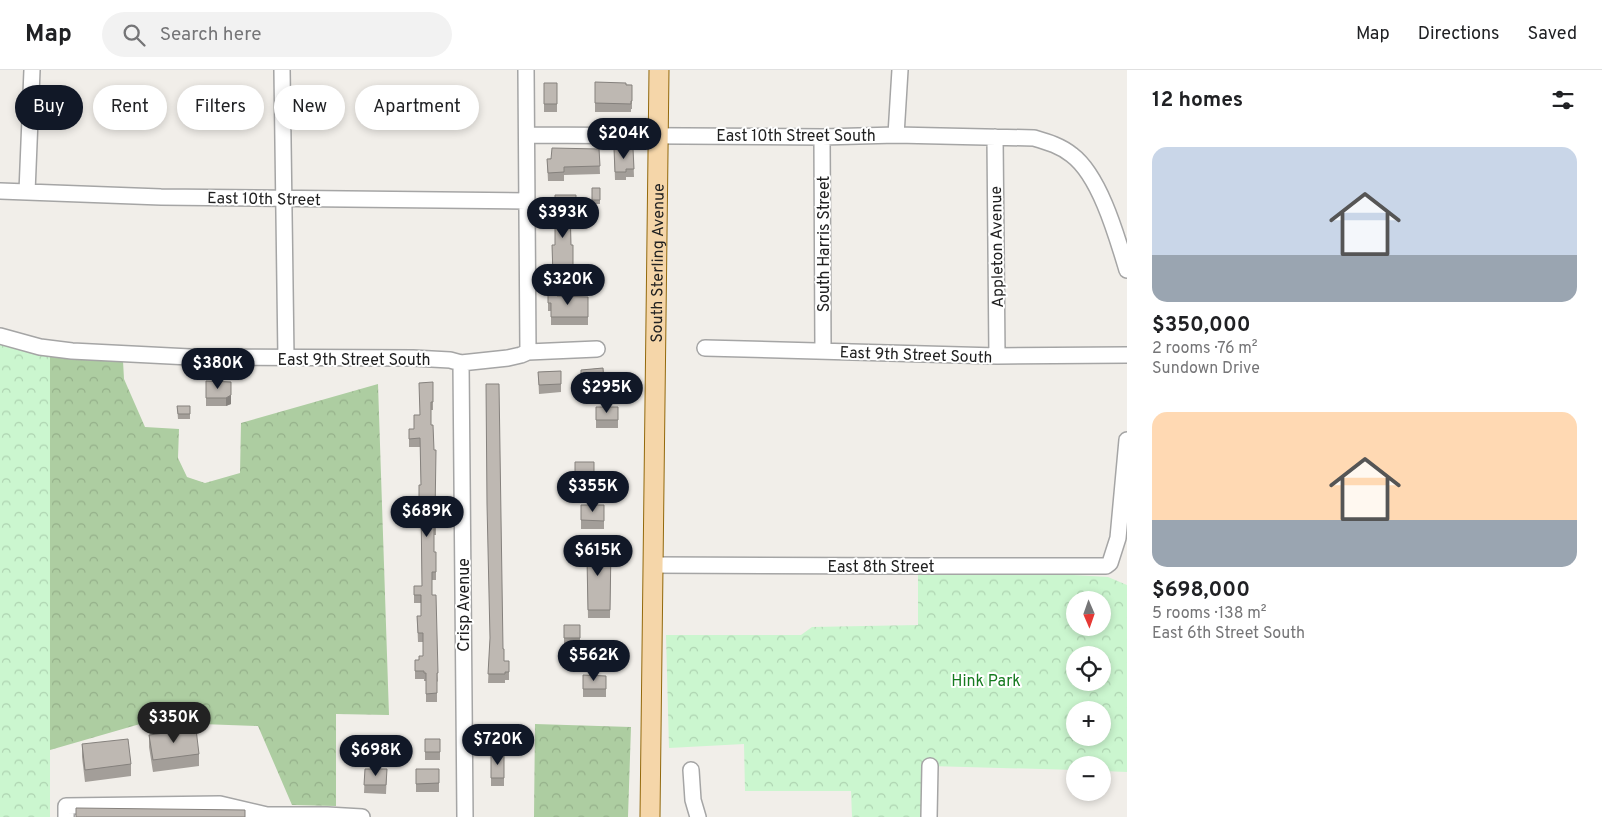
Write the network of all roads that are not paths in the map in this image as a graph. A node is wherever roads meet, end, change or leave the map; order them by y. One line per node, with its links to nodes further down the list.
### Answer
1 (32, 70): 12 (street)
2 (282, 70): 13 (street)
3 (526, 70): 6 (street)
4 (659, 70): 7 (main road, South Sterling Avenue)
5 (900, 70): 8 (street)
6 (527, 135): 7 (street, East 10th Street South); 14 (street)
7 (658, 135): 9 (street, East 10th Street South); 26 (main road, South Sterling Avenue)
8 (896, 135): 9 (street, East 10th Street South); 10 (street, East 10th Street South)
9 (822, 136): 19 (street, South Harris Street)
10 (995, 138): 15 (street, East 10th Street South); 22 (street, Appleton Avenue)
11 (0, 191): 12 (street, East 10th Street)
12 (27, 192): 13 (street, East 10th Street)
13 (284, 198): 14 (street, East 10th Street); 23 (street)
14 (528, 201): 20 (street)
15 (1127, 270)
16 (0, 336): 23 (street, East 9th Street South)
17 (705, 348): 19 (street, East 9th Street South)
18 (597, 349): 20 (street, East 9th Street South)
19 (823, 351): 22 (street, East 9th Street South)
20 (528, 352): 24 (street, East 9th Street South)
21 (1127, 355): 22 (street, East 9th Street South)
22 (997, 356)
23 (286, 358): 24 (street, East 9th Street South)
24 (461, 363): 33 (street, Crisp Avenue)
25 (1127, 440): 26 (street, East 8th Street)
26 (652, 565): 34 (main road, South Sterling Avenue)
27 (930, 766): 36 (street)
28 (690, 770): 35 (street)
29 (267, 816): 30 (street); 31 (street)
30 (327, 816): 32 (street)
31 (66, 817)
32 (362, 817)
33 (465, 817)
34 (650, 817)
35 (698, 817)
36 (929, 817)

